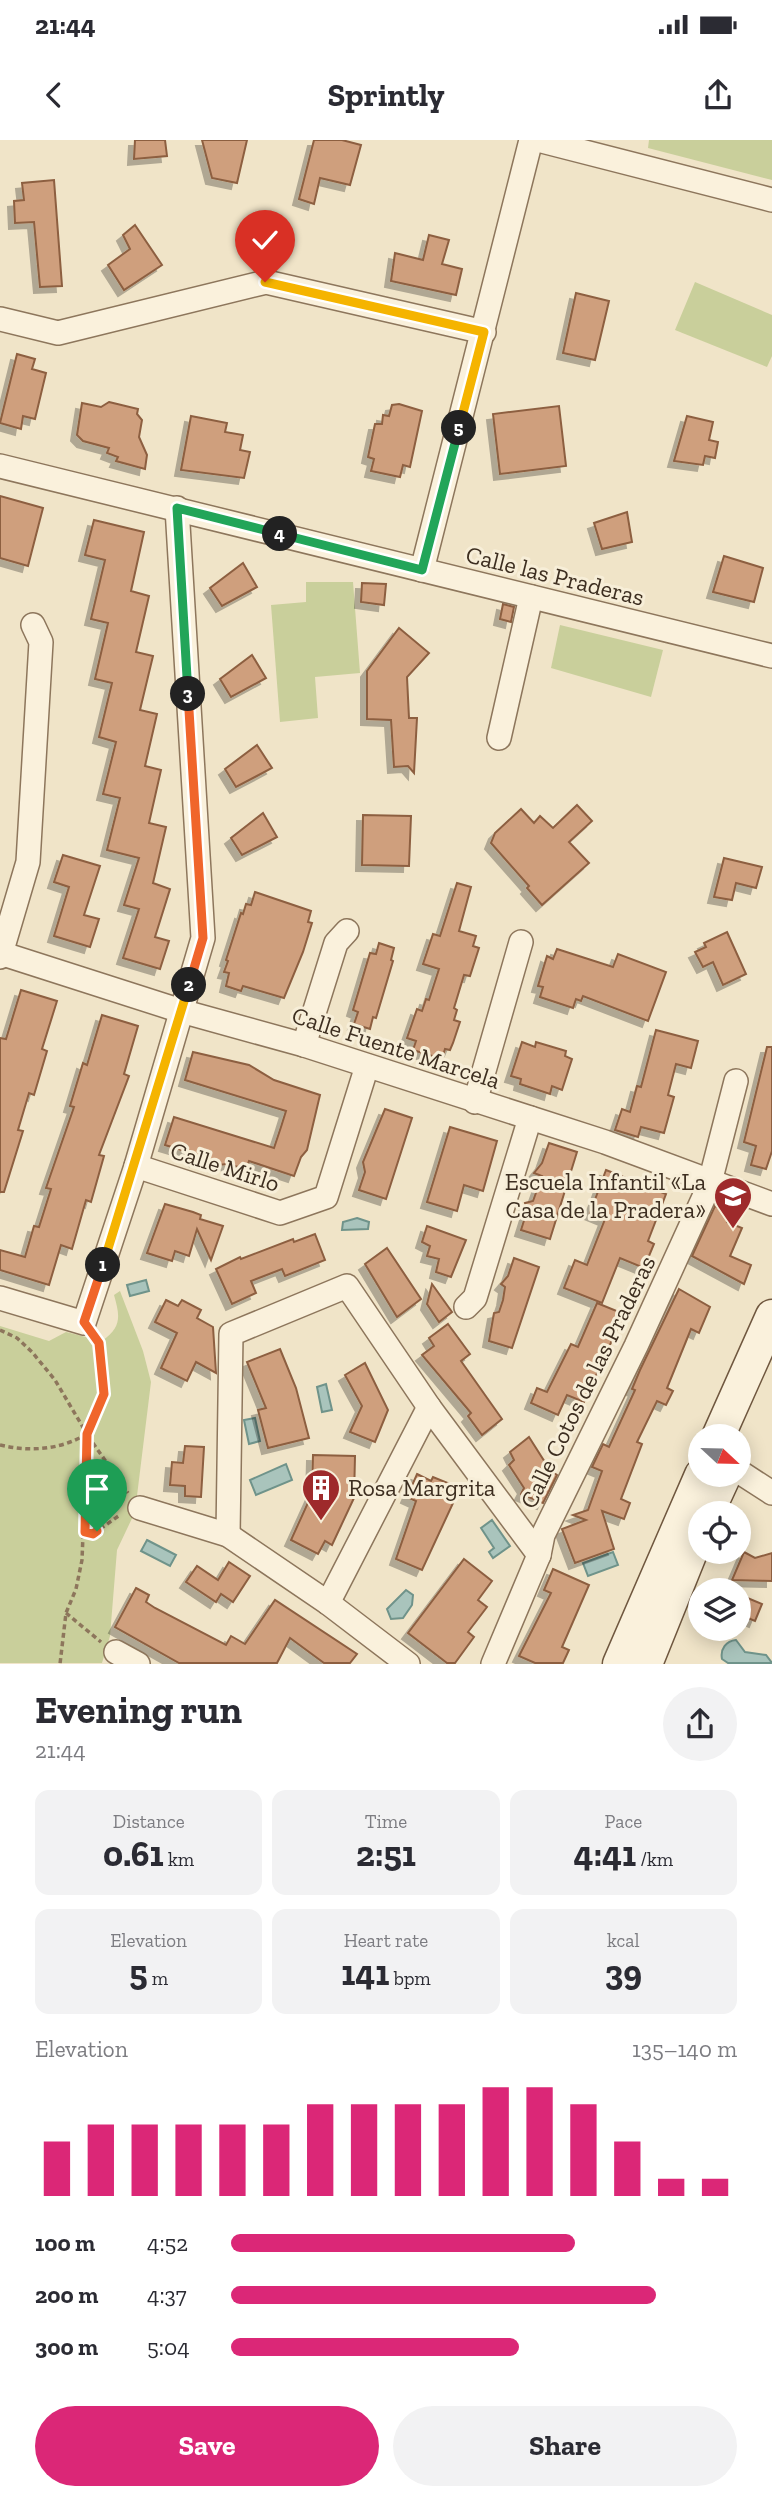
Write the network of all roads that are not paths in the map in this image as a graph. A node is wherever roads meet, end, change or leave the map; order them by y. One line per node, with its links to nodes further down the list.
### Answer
1 (531, 140): 5 (street)
2 (538, 140): 3 (street)
3 (772, 200)
4 (0, 318): 5 (street)
5 (484, 332): 8 (street)
6 (0, 466): 7 (street, Calle las Praderas)
7 (177, 508): 8 (street, Calle las Praderas); 16 (street)
8 (422, 570): 9 (street, Calle las Praderas)
9 (531, 597): 11 (street, Calle las Praderas); 12 (street)
10 (33, 625): 15 (street)
11 (772, 656)
12 (499, 738)
13 (347, 931): 17 (street)
14 (521, 942): 20 (street)
15 (0, 955): 16 (street, Calle Fuente Marcela)
16 (181, 1011): 17 (street, Calle Fuente Marcela); 22 (street)
17 (304, 1045): 18 (street, Calle Fuente Marcela)
18 (367, 1066): 20 (street, Calle Fuente Marcela); 22 (street, Calle Mirlo)
19 (736, 1080): 23 (street, Calle Cotos de las Praderas)
20 (475, 1102): 21 (street, Calle Fuente Marcela)
21 (530, 1118): 23 (street, Calle Fuente Marcela); 26 (street)
22 (136, 1166): 25 (street)
23 (711, 1181): 24 (street, Calle Fuente Marcela); 37 (street, Calle Cotos de las Praderas)
24 (772, 1204)
25 (0, 1298)
26 (466, 1307)
27 (772, 1316): 30 (street)
28 (772, 1366): 31 (street)
29 (429, 1407): 36 (street); 37 (street); 39 (street)
30 (724, 1424)
31 (747, 1424)
32 (751, 1479): 34 (street)
33 (695, 1488): 44 (street)
34 (772, 1493)
35 (133, 1508): 36 (street)
36 (228, 1535): 39 (street)
37 (539, 1555): 43 (street, Calle Cotos de las Praderas)
38 (688, 1560): 45 (street)
39 (328, 1603): 42 (street)
40 (110, 1648): 41 (street)
41 (138, 1664)
42 (408, 1664)
43 (493, 1664)
44 (619, 1664)
45 (646, 1664)

